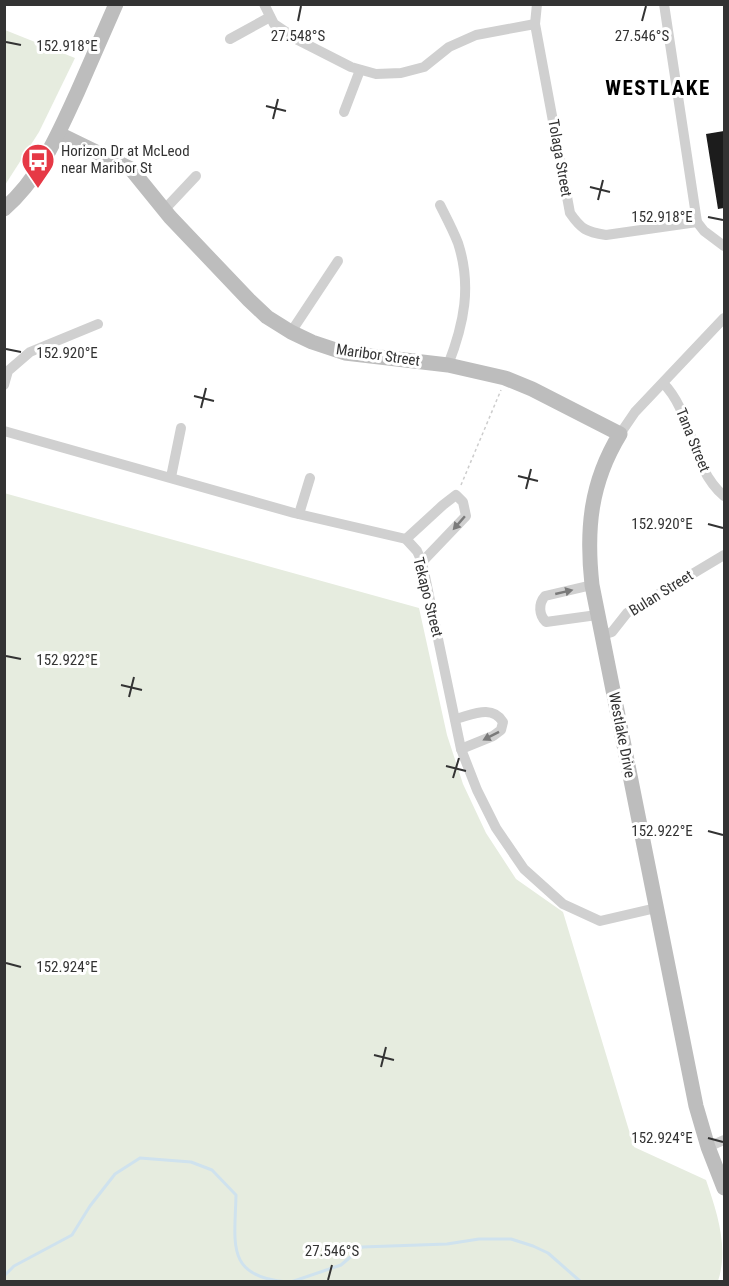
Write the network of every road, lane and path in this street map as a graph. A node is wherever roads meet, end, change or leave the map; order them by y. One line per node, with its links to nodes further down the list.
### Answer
1 (116, 4): 10 (street)
2 (264, 4): 5 (street)
3 (537, 4): 6 (street, Tolaga Street)
4 (664, 4): 15 (street)
5 (270, 17): 7 (street); 8 (street)
6 (535, 24): 8 (street); 15 (street, Tolaga Street)
7 (230, 39)
8 (360, 70): 9 (street)
9 (344, 112)
10 (59, 134): 13 (street); 14 (street, Maribor Street)
11 (196, 176): 14 (street)
12 (440, 205): 21 (street)
13 (4, 209)
14 (164, 210): 20 (street, Maribor Street)
15 (697, 222): 16 (street)
16 (724, 246)
17 (338, 261): 20 (street)
18 (724, 318): 23 (street, Westlake Drive)
19 (99, 324): 24 (street)
20 (291, 332): 21 (street, Maribor Street)
21 (448, 365): 22 (street, Maribor Street)
22 (505, 378): 27 (street, Maribor Street); 30 (path)
23 (663, 383): 27 (street, Westlake Drive); 31 (street, Tana Street)
24 (4, 385)
25 (181, 428): 28 (street)
26 (4, 431): 28 (street, Tekapo Street)
27 (620, 434): 36 (street, Westlake Drive)
28 (171, 477): 32 (street, Tekapo Street)
29 (310, 478): 32 (street)
30 (456, 495): 33 (street); 35 (street, one-way to 35)
31 (724, 496)
32 (299, 514): 33 (street, Tekapo Street)
33 (406, 539): 35 (street, Tekapo Street)
34 (724, 555): 38 (street, Bulan Street)
35 (422, 562): 39 (street, Tekapo Street)
36 (592, 585): 37 (street, Westlake Drive); 37 (street, one-way to 36)
37 (597, 615): 38 (street, Westlake Drive)
38 (602, 635): 41 (street, Westlake Drive)
39 (455, 719): 40 (street, Tekapo Street); 40 (street, one-way to 40)
40 (460, 749): 41 (street, Tekapo Street)
41 (656, 908): 43 (street, Westlake Drive)
42 (724, 1140): 43 (street)
43 (708, 1147): 44 (street, Westlake Drive)
44 (724, 1188)

